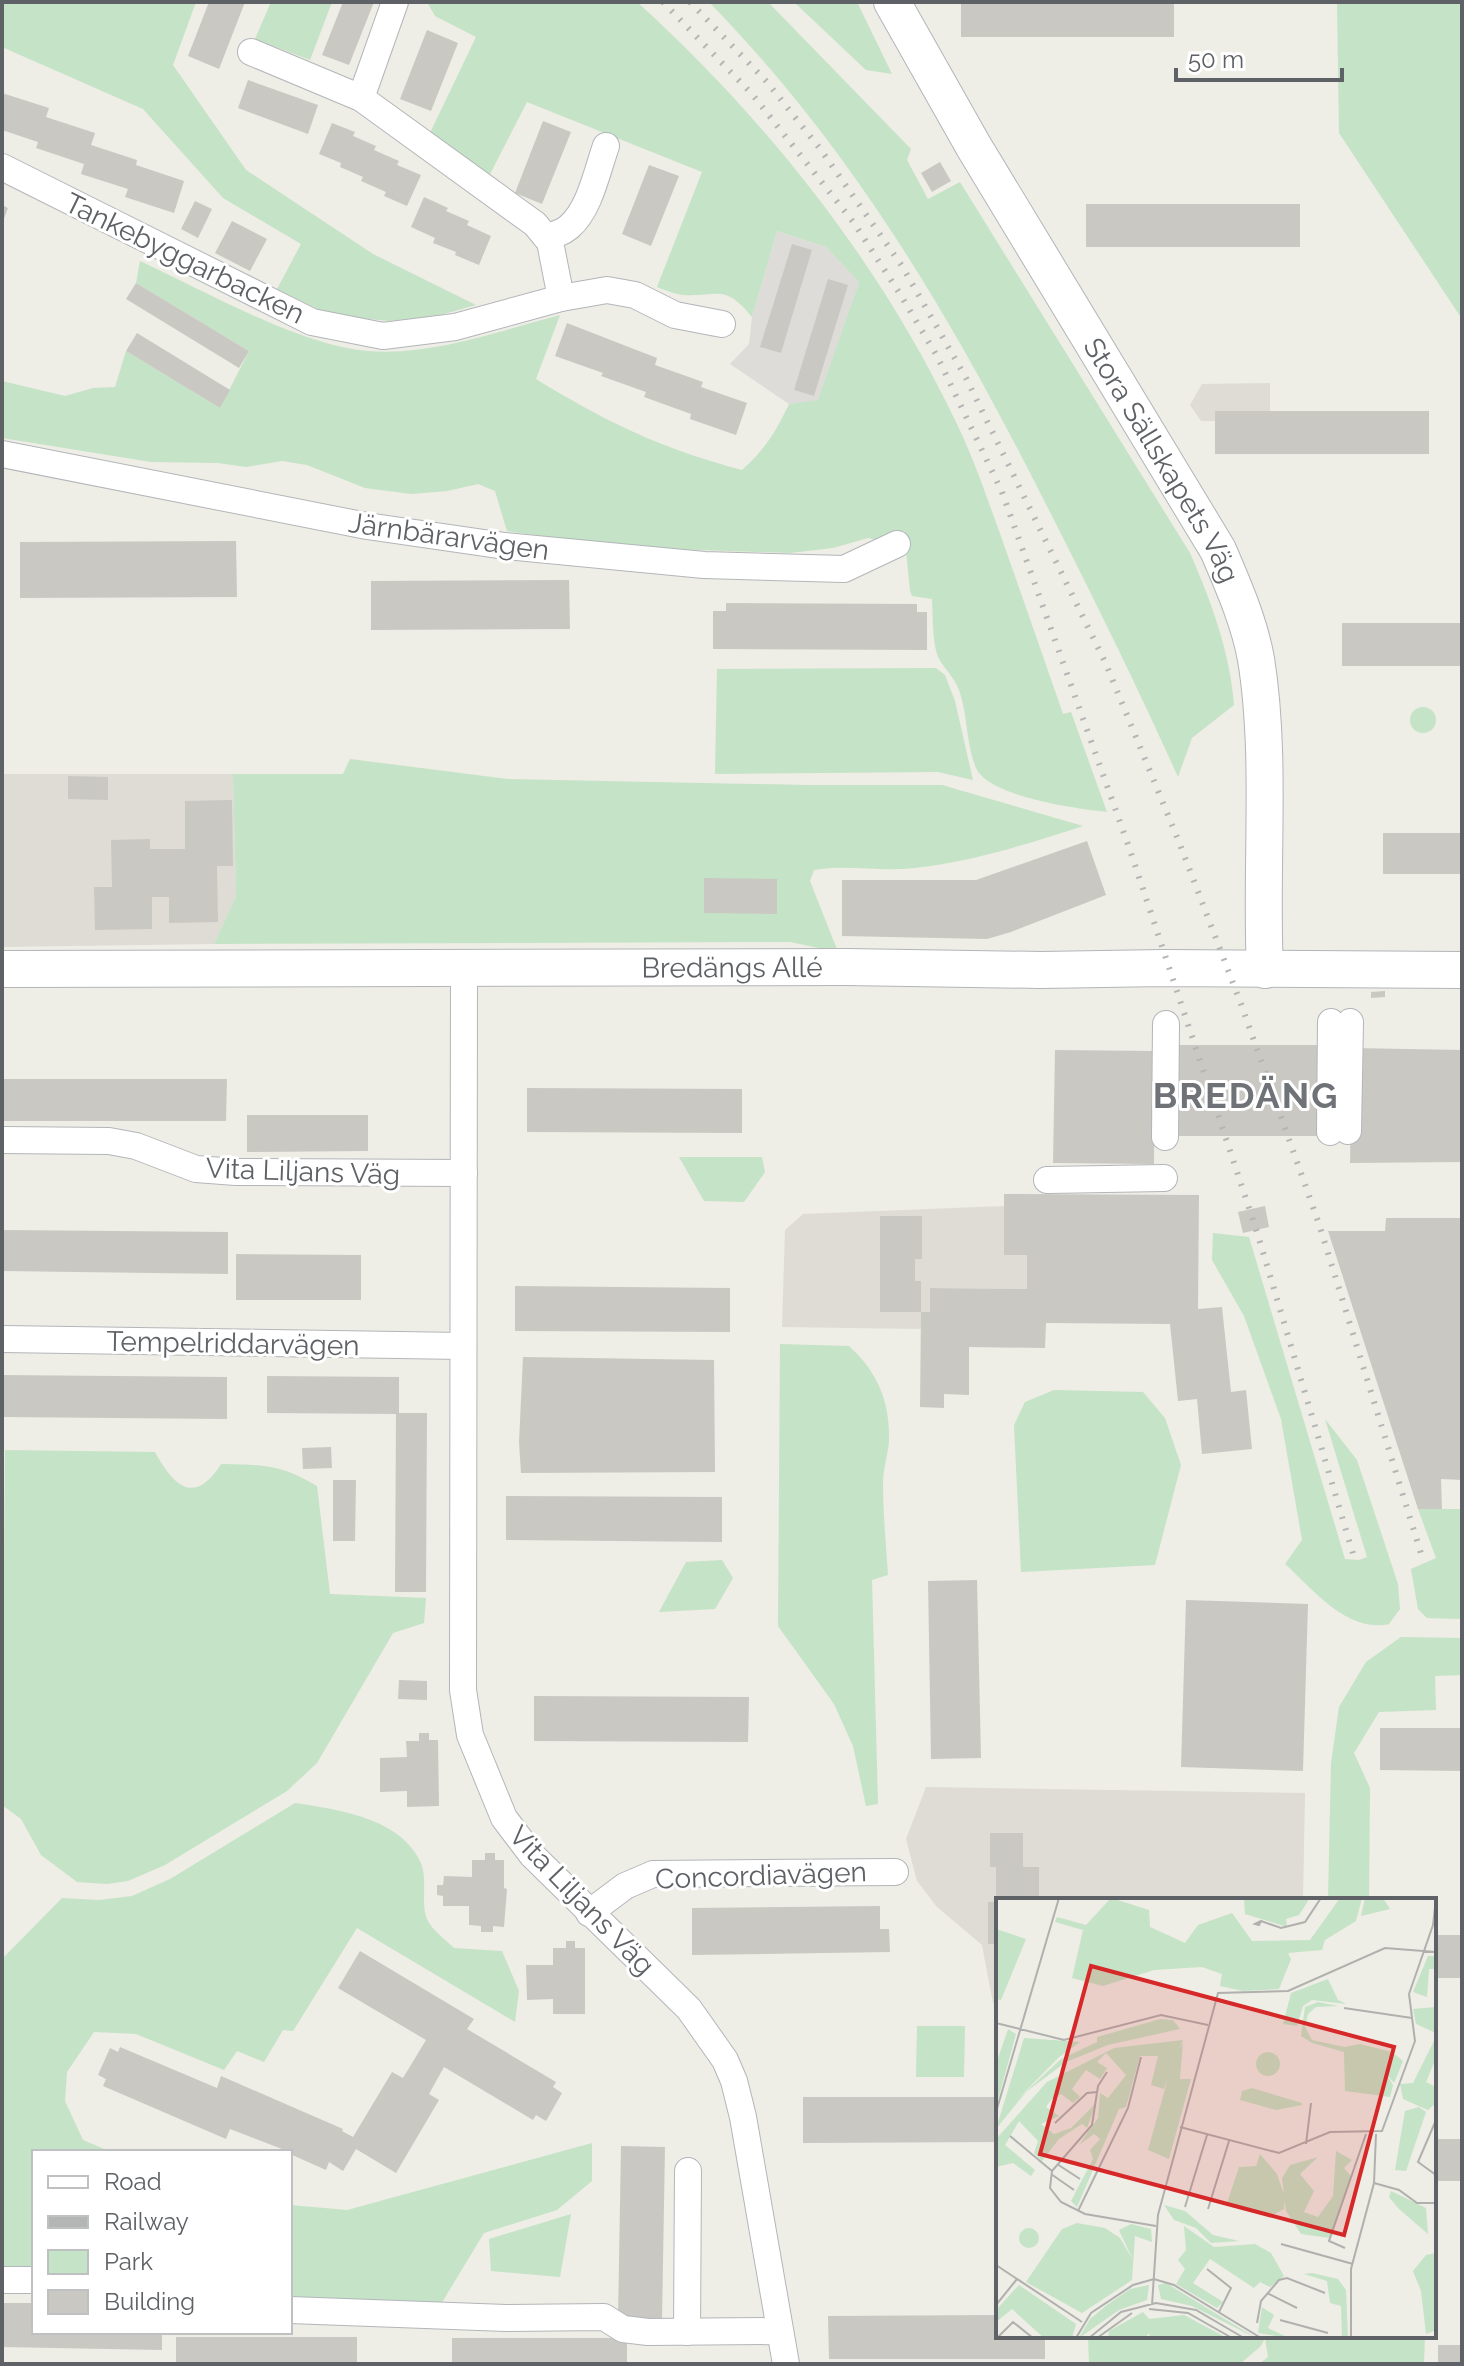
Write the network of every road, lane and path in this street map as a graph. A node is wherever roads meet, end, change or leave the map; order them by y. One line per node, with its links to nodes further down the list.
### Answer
1 (395, 2): 4 (street)
2 (892, 2): 14 (street, Stora Sällskapets Väg)
3 (251, 52): 4 (street)
4 (361, 98): 7 (street)
5 (606, 146): 7 (street)
6 (2, 167): 8 (street, Tankebyggarbacken)
7 (546, 237): 8 (street)
8 (561, 298): 9 (street, Tankebyggarbacken)
9 (722, 324)
10 (2, 454): 11 (street, Järnbärarvägen)
11 (897, 544)
12 (464, 968): 13 (street, Bredängs Allé); 14 (street, Bredängs Allé); 21 (street, Vita Liljans Väg)
13 (2, 969)
14 (1265, 970): 15 (street, Bredängs Allé)
15 (1462, 970)
16 (1341, 1022): 18 (street)
17 (1166, 1024): 19 (street)
18 (1339, 1132)
19 (1165, 1137)
20 (2, 1140): 21 (street, Vita Liljans Väg)
21 (464, 1173): 25 (street, Vita Liljans Väg)
22 (1164, 1178): 23 (street)
23 (1047, 1180)
24 (2, 1339): 25 (street, Tempelriddarvägen)
25 (463, 1346): 27 (street, Vita Liljans Väg)
26 (895, 1872): 27 (street, Concordiavägen)
27 (589, 1913): 32 (street, Vita Liljans Väg)
28 (688, 2171): 33 (street)
29 (2, 2280): 30 (street)
30 (32, 2280)
31 (292, 2310): 33 (street)
32 (779, 2331): 33 (street); 34 (street, Vita Liljans Väg)
33 (687, 2332)
34 (786, 2364)

